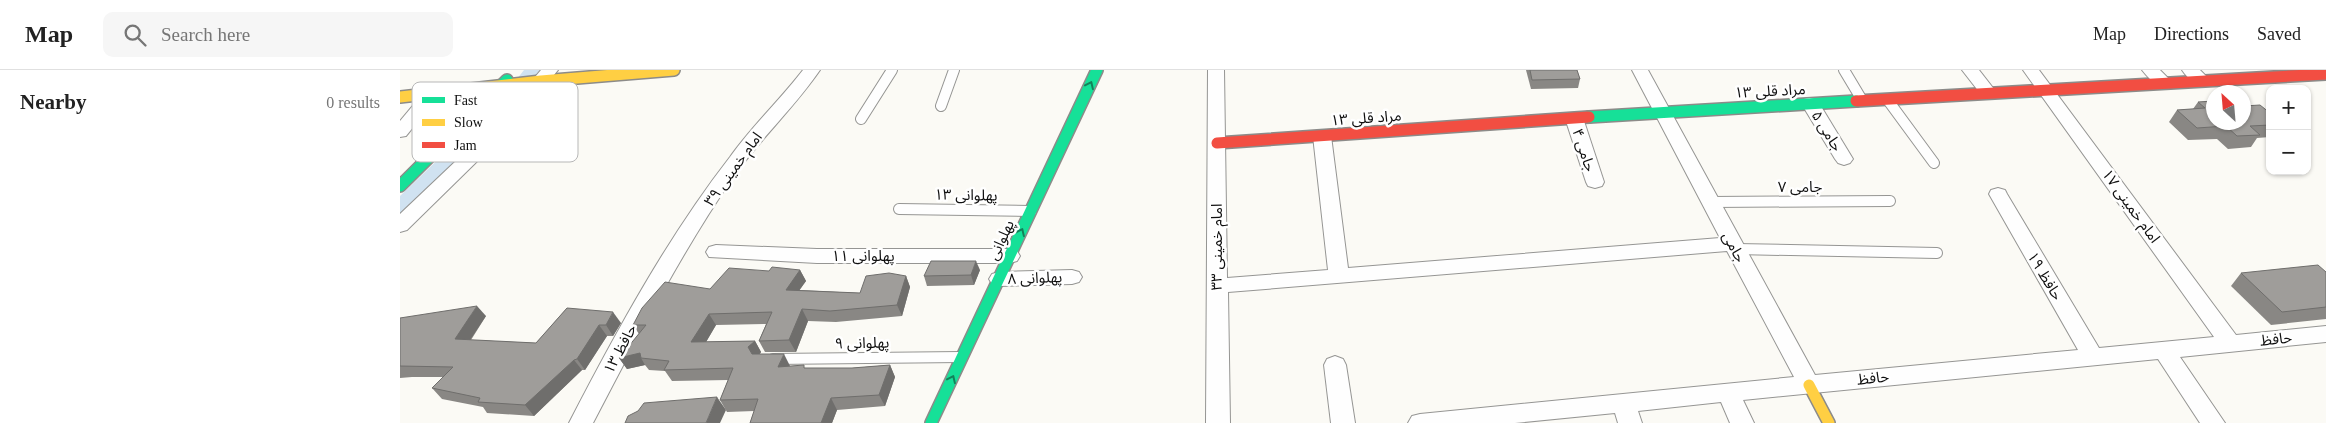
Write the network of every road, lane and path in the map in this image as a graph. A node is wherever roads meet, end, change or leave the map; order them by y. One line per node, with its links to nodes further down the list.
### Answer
1 (516, 70): 18 (street)
2 (674, 70): 16 (street)
3 (812, 70): 50 (street, امام خمینی ۳۹)
4 (892, 70): 30 (lane)
5 (954, 70): 26 (lane)
6 (1098, 70): 44 (street, پهلوانی, one-way to 6)
7 (1216, 70): 33 (street, امام خمینی ۳۳)
8 (1640, 70): 27 (street, جامی)
9 (1844, 70): 24 (lane)
10 (1970, 70): 22 (street)
11 (2031, 70): 21 (street, امام خمینی ۱۷)
12 (2150, 70): 20 (street)
13 (2190, 70): 17 (street)
14 (2257, 74): 15 (street, مراد قلی ۱۳); 17 (street, مراد قلی ۱۳)
15 (2326, 74)
16 (546, 76): 19 (street)
17 (2203, 81): 20 (street, مراد قلی ۱۳)
18 (506, 82)
19 (520, 82)
20 (2164, 83): 21 (street, مراد قلی ۱۳)
21 (2047, 90): 22 (street, مراد قلی ۱۳); 56 (street, امام خمینی ۱۷)
22 (1990, 93): 23 (street, مراد قلی ۱۳)
23 (1887, 99): 24 (street, مراد قلی ۱۳); 37 (lane)
24 (1862, 100): 25 (street, مراد قلی ۱۳)
25 (1810, 103): 27 (street, مراد قلی ۱۳); 34 (street, جامی ۵)
26 (941, 106)
27 (1662, 112): 29 (street, مراد قلی ۱۳); 42 (street, جامی)
28 (412, 118): 31 (street)
29 (1574, 118): 32 (street, مراد قلی ۱۳); 38 (street, جامی ۴)
30 (860, 119)
31 (400, 132)
32 (1322, 136): 33 (street, مراد قلی ۱۳); 51 (street)
33 (1216, 143): 54 (street, امام خمینی ۳۳)
34 (1844, 159)
35 (424, 162): 39 (street)
36 (466, 162): 45 (street)
37 (1934, 163)
38 (1595, 182)
39 (400, 186)
40 (1998, 194): 59 (street, حافظ ۱۹)
41 (1890, 201): 42 (lane, جامی ۷)
42 (1711, 202): 46 (street, جامی)
43 (899, 209): 44 (lane, پهلوانی ۱۳)
44 (1031, 211): 49 (street, پهلوانی, one-way to 44)
45 (400, 225)
46 (1734, 247): 48 (lane); 51 (street); 62 (street, جامی)
47 (716, 252): 49 (street, پهلوانی ۱۱)
48 (1937, 253)
49 (1010, 256): 53 (street, پهلوانی)
50 (662, 276): 66 (street, حافظ ۱۳)
51 (1339, 276): 54 (street)
52 (1072, 277): 53 (street, پهلوانی ۸)
53 (999, 279): 58 (street, پهلوانی)
54 (1217, 286): 68 (street, امام خمینی ۳۳)
55 (2326, 334): 56 (street, حافظ)
56 (2230, 343): 57 (street, حافظ)
57 (2164, 350): 59 (street, حافظ); 73 (street)
58 (962, 357): 60 (lane, پهلوانی ۹); 67 (street, پهلوانی, one-way to 58)
59 (2093, 357): 62 (street, حافظ)
60 (762, 359)
61 (1336, 365): 69 (street)
62 (1809, 385): 63 (street, حافظ); 72 (street, جامی)
63 (1728, 393): 64 (street, حافظ); 71 (street)
64 (1627, 413): 65 (street, حافظ)
65 (1531, 418): 70 (street, حافظ)
66 (581, 423)
67 (931, 423)
68 (1218, 423)
69 (1343, 423)
70 (1420, 423)
71 (1742, 423)
72 (1829, 423)
73 (2213, 423)

